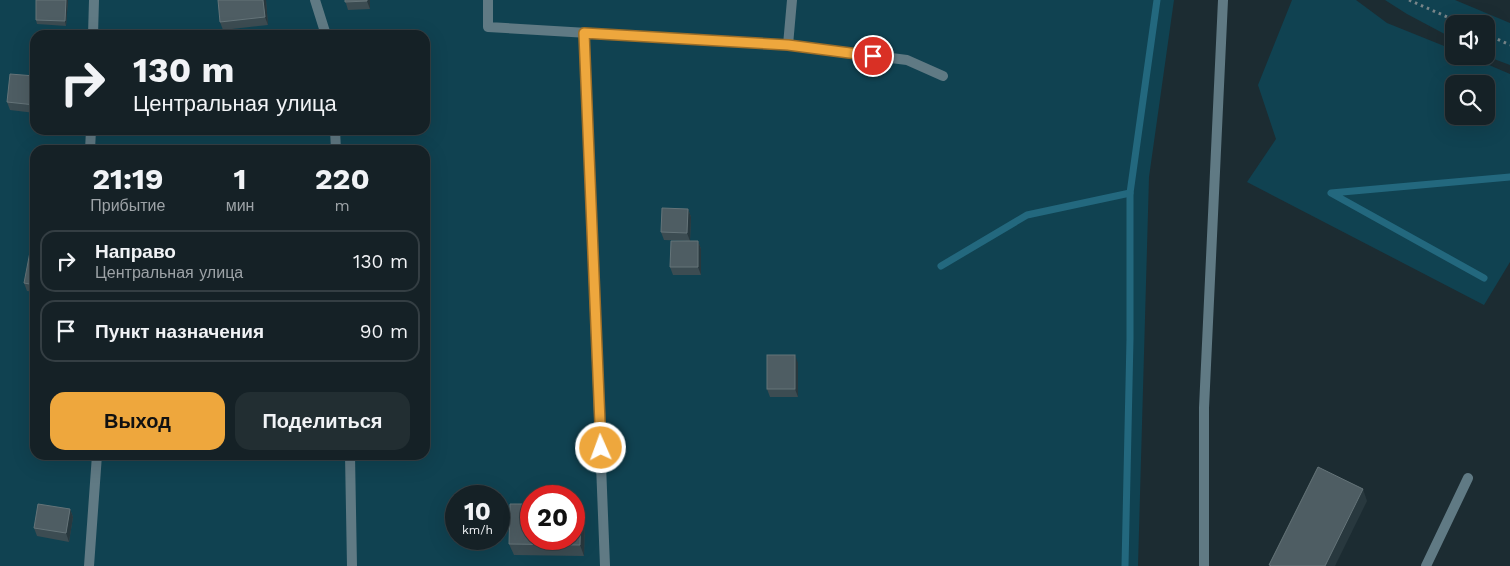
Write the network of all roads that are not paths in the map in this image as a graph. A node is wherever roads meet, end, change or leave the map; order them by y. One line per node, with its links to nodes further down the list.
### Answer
1 (94, 0): 6 (street)
2 (315, 0): 7 (street)
3 (488, 0): 8 (street)
4 (792, 0): 9 (street)
5 (1224, 0): 17 (street)
6 (93, 30)
7 (324, 30)
8 (584, 33): 9 (street); 16 (street)
9 (788, 45): 10 (street)
10 (943, 76)
11 (97, 460): 14 (street)
12 (350, 460): 15 (street)
13 (1468, 478): 18 (street)
14 (89, 566)
15 (352, 566)
16 (605, 566)
17 (1204, 566)
18 (1426, 566)

